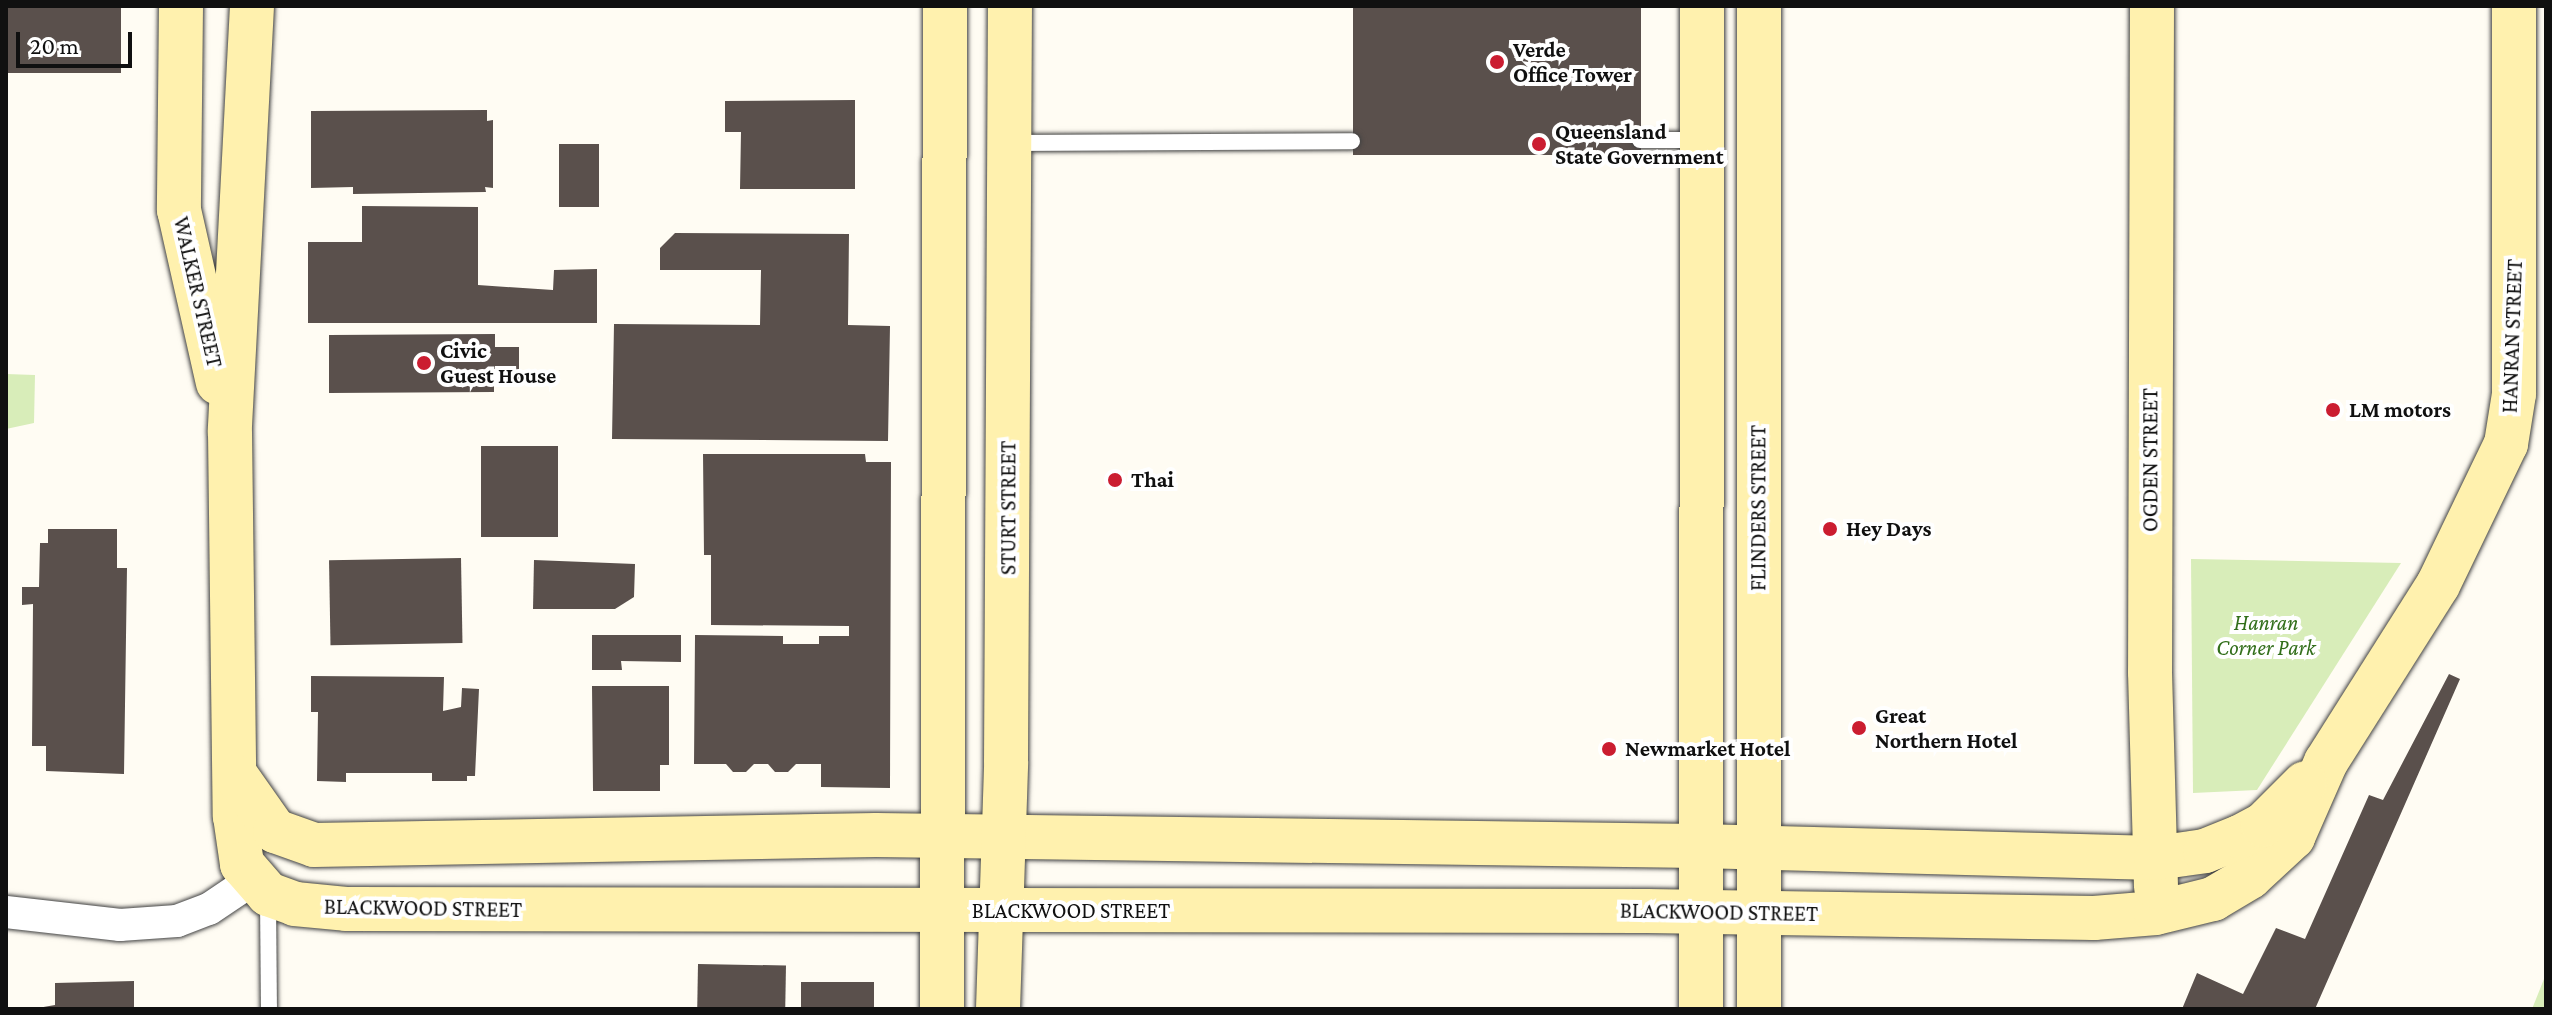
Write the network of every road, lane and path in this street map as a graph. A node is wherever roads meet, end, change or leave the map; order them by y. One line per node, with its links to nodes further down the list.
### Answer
1 (181, 6): 13 (main road, WALKER STREET)
2 (252, 6): 13 (main road, WALKER STREET)
3 (945, 6): 16 (main road)
4 (1010, 6): 12 (main road, STURT STREET)
5 (1702, 6): 10 (main road)
6 (1759, 6): 21 (main road, FLINDERS STREET)
7 (2152, 6): 22 (main road, OGDEN STREET)
8 (2514, 6): 14 (main road, HANRAN STREET)
9 (1640, 140): 10 (lane)
10 (1702, 140): 20 (main road)
11 (1352, 141): 12 (lane)
12 (1011, 143): 18 (main road, STURT STREET)
13 (230, 432): 15 (main road, WALKER STREET)
14 (2326, 762): 22 (main road, HANRAN STREET); 30 (main road, HANRAN STREET)
15 (237, 777): 17 (main road, WALKER STREET); 23 (main road, WALKER STREET)
16 (942, 836): 18 (main road); 19 (main road); 28 (main road)
17 (284, 837): 19 (main road); 23 (main road)
18 (1002, 840): 20 (main road); 25 (main road, STURT STREET)
19 (347, 844): 24 (main road)
20 (1699, 846): 21 (main road); 26 (main road)
21 (1757, 848): 22 (main road); 29 (main road, FLINDERS STREET)
22 (2156, 858): 30 (main road, OGDEN STREET)
23 (260, 887): 24 (main road, BLACKWOOD STREET); 27 (street); 31 (lane, WALKER STREET)
24 (346, 909): 28 (main road, BLACKWOOD STREET)
25 (998, 910): 26 (main road, BLACKWOOD STREET); 28 (main road, BLACKWOOD STREET); 33 (main road, STURT STREET)
26 (1702, 911): 29 (main road, BLACKWOOD STREET); 34 (main road)
27 (6, 912)
28 (942, 913): 32 (main road)
29 (1759, 913): 30 (main road, BLACKWOOD STREET); 35 (main road, FLINDERS STREET)
30 (2156, 913)
31 (269, 1009)
32 (942, 1009)
33 (998, 1009)
34 (1701, 1009)
35 (1759, 1009)

